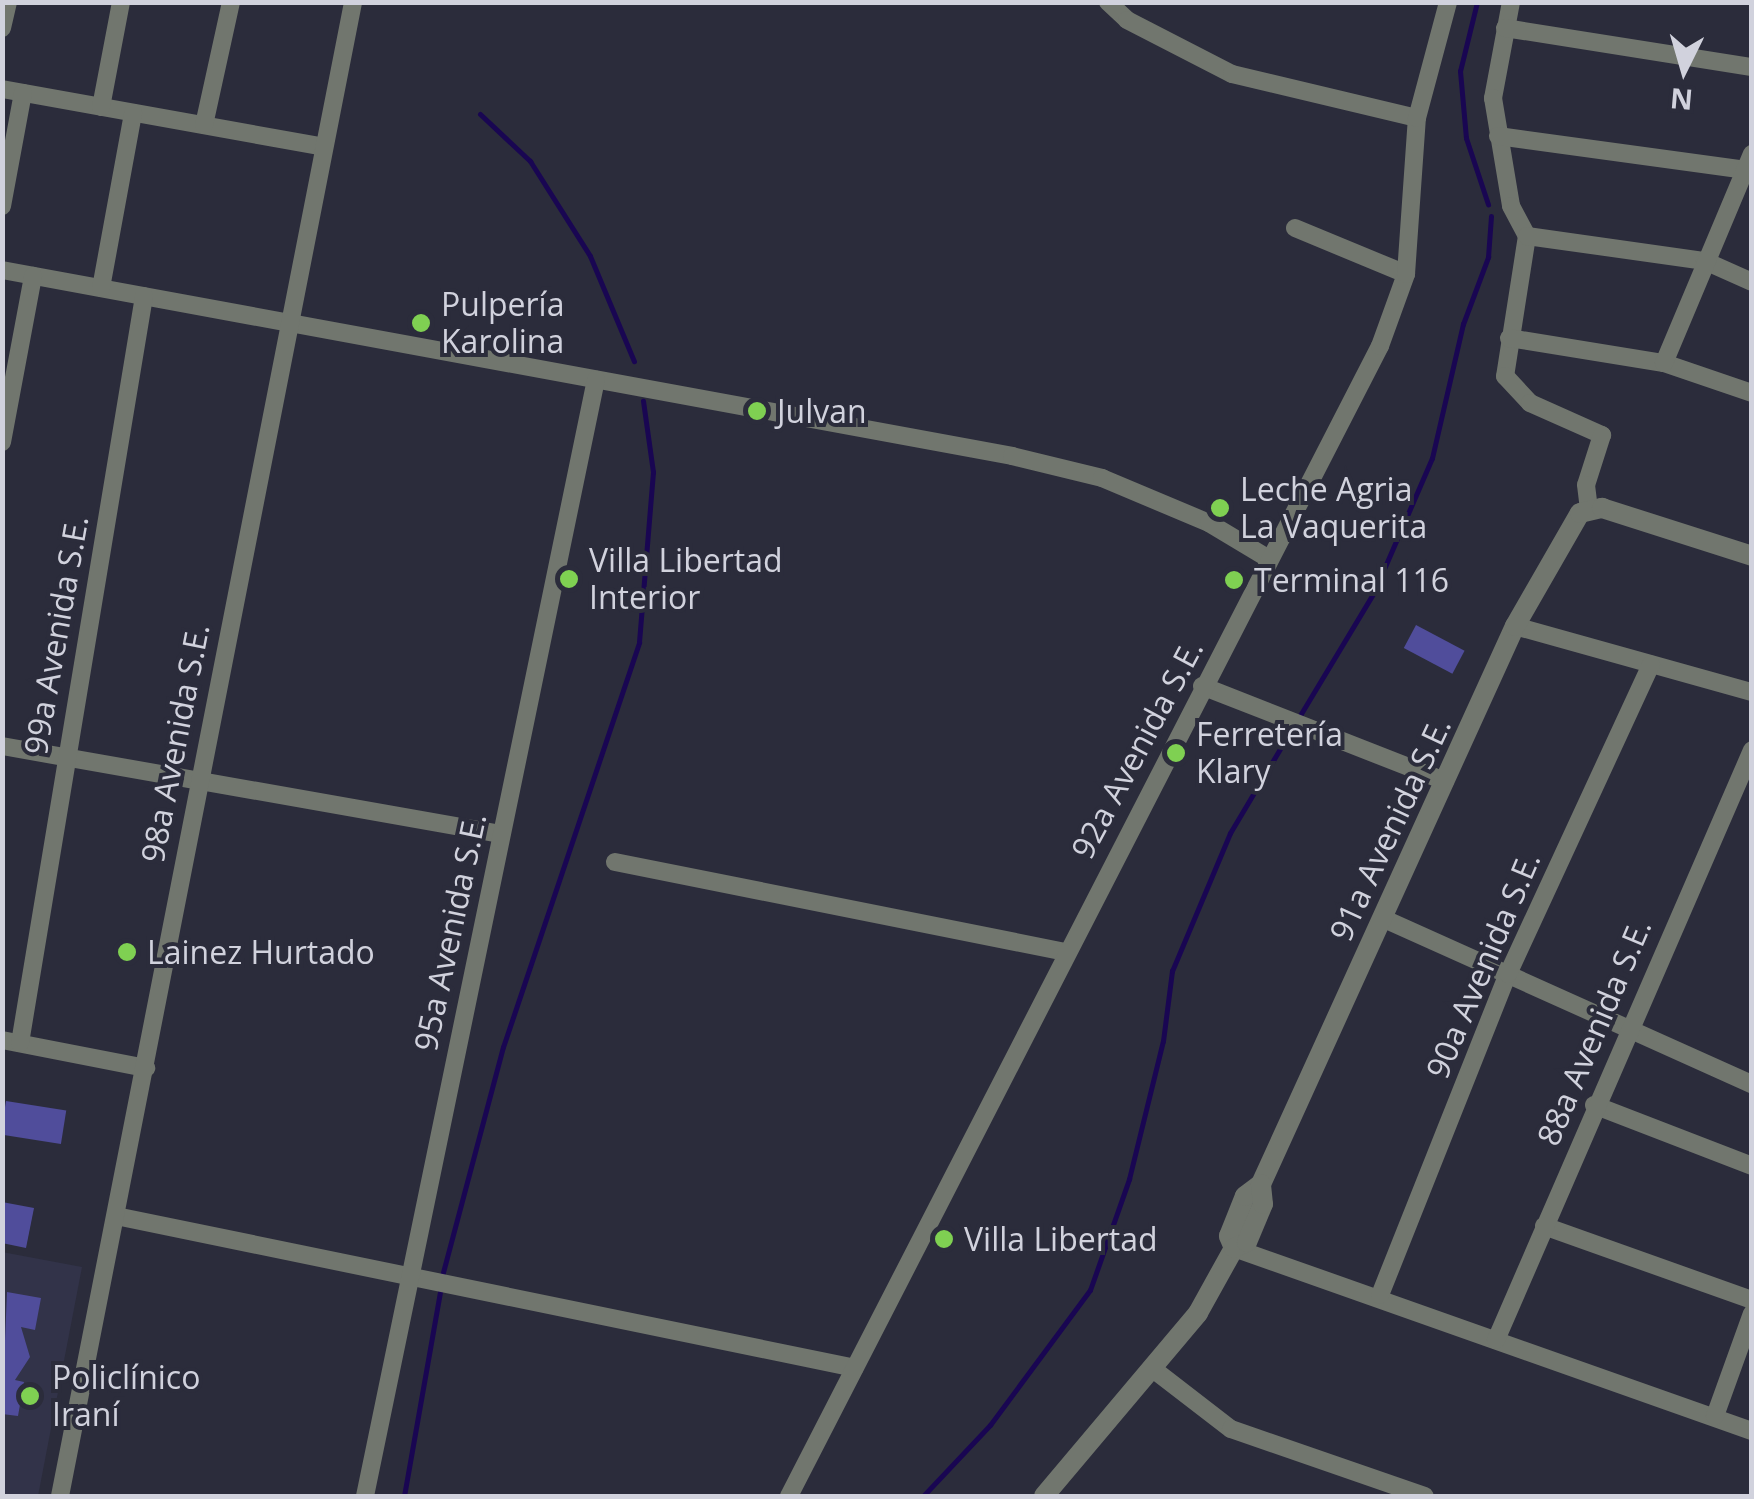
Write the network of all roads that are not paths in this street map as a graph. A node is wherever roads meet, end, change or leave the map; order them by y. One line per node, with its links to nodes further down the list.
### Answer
1 (8, 2): 8 (street)
2 (121, 2): 13 (street)
3 (231, 2): 16 (street)
4 (354, 2): 18 (street, 98a Avenida S.E.)
5 (1108, 2): 15 (street)
6 (1448, 2): 15 (street, 92a Avenida S.E.)
7 (1511, 2): 9 (street)
8 (2, 28)
9 (1505, 28): 10 (street); 17 (street)
10 (1752, 68)
11 (2, 89): 12 (street)
12 (23, 93): 13 (street); 20 (street)
13 (101, 107): 14 (street)
14 (133, 112): 16 (street); 28 (street)
15 (1417, 118): 25 (street, 92a Avenida S.E.)
16 (204, 126): 18 (street)
17 (1498, 136): 19 (street); 22 (street)
18 (324, 147): 30 (street, 98a Avenida S.E.)
19 (1750, 164): 23 (street)
20 (2, 206)
21 (1295, 228): 25 (street)
22 (1527, 236): 23 (street); 31 (street)
23 (1705, 261): 27 (street); 32 (street)
24 (2, 270): 26 (street)
25 (1406, 274): 38 (street, 92a Avenida S.E.)
26 (33, 276): 28 (street); 35 (street)
27 (1752, 282)
28 (101, 288): 29 (street)
29 (144, 296): 30 (street); 45 (street, 99a Avenida S.E.)
30 (287, 322): 33 (street); 46 (street, 98a Avenida S.E.)
31 (1509, 338): 32 (street); 36 (street)
32 (1664, 363): 34 (street)
33 (596, 380): 38 (street); 48 (street, 95a Avenida S.E.)
34 (1752, 393)
35 (2, 442)
36 (1589, 508): 37 (street); 39 (street, 91a Avenida S.E.)
37 (1752, 556)
38 (1269, 559): 41 (street, 92a Avenida S.E.)
39 (1515, 626): 40 (street); 47 (street, 91a Avenida S.E.)
40 (1651, 664): 42 (street); 52 (street, 90a Avenida S.E.)
41 (1202, 686): 47 (street); 51 (street, 92a Avenida S.E.)
42 (1752, 692)
43 (2, 746): 45 (street)
44 (1752, 750): 53 (street, 88a Avenida S.E.)
45 (65, 757): 46 (street); 54 (street, 99a Avenida S.E.)
46 (197, 780): 48 (street); 55 (street, 98a Avenida S.E.)
47 (1445, 780): 50 (street, 91a Avenida S.E.)
48 (501, 834): 62 (street, 95a Avenida S.E.)
49 (615, 862): 51 (street)
50 (1382, 918): 52 (street); 61 (street, 91a Avenida S.E.)
51 (1064, 952): 67 (street, 92a Avenida S.E.)
52 (1508, 974): 53 (street); 63 (street, 90a Avenida S.E.)
53 (1626, 1027): 56 (street); 57 (street, 88a Avenida S.E.)
54 (11, 1042): 55 (street)
55 (146, 1068): 59 (street, 98a Avenida S.E.)
56 (1752, 1084)
57 (1594, 1105): 58 (street); 60 (street, 88a Avenida S.E.)
58 (1752, 1166)
59 (116, 1216): 62 (street); 71 (street, 98a Avenida S.E.)
60 (1544, 1226): 64 (street); 66 (street, 88a Avenida S.E.)
61 (1234, 1248): 63 (street); 68 (street, 91a Avenida S.E.)
62 (409, 1280): 67 (street); 72 (street, 95a Avenida S.E.)
63 (1380, 1295): 66 (street)
64 (1752, 1300)
65 (1752, 1313): 69 (street)
66 (1496, 1340): 69 (street)
67 (854, 1368): 73 (street, 92a Avenida S.E.)
68 (1153, 1369): 74 (street, 91a Avenida S.E.); 75 (street)
69 (1715, 1416): 70 (street)
70 (1752, 1430)
71 (60, 1496)
72 (365, 1496)
73 (790, 1496)
74 (1044, 1496)
75 (1425, 1496)

